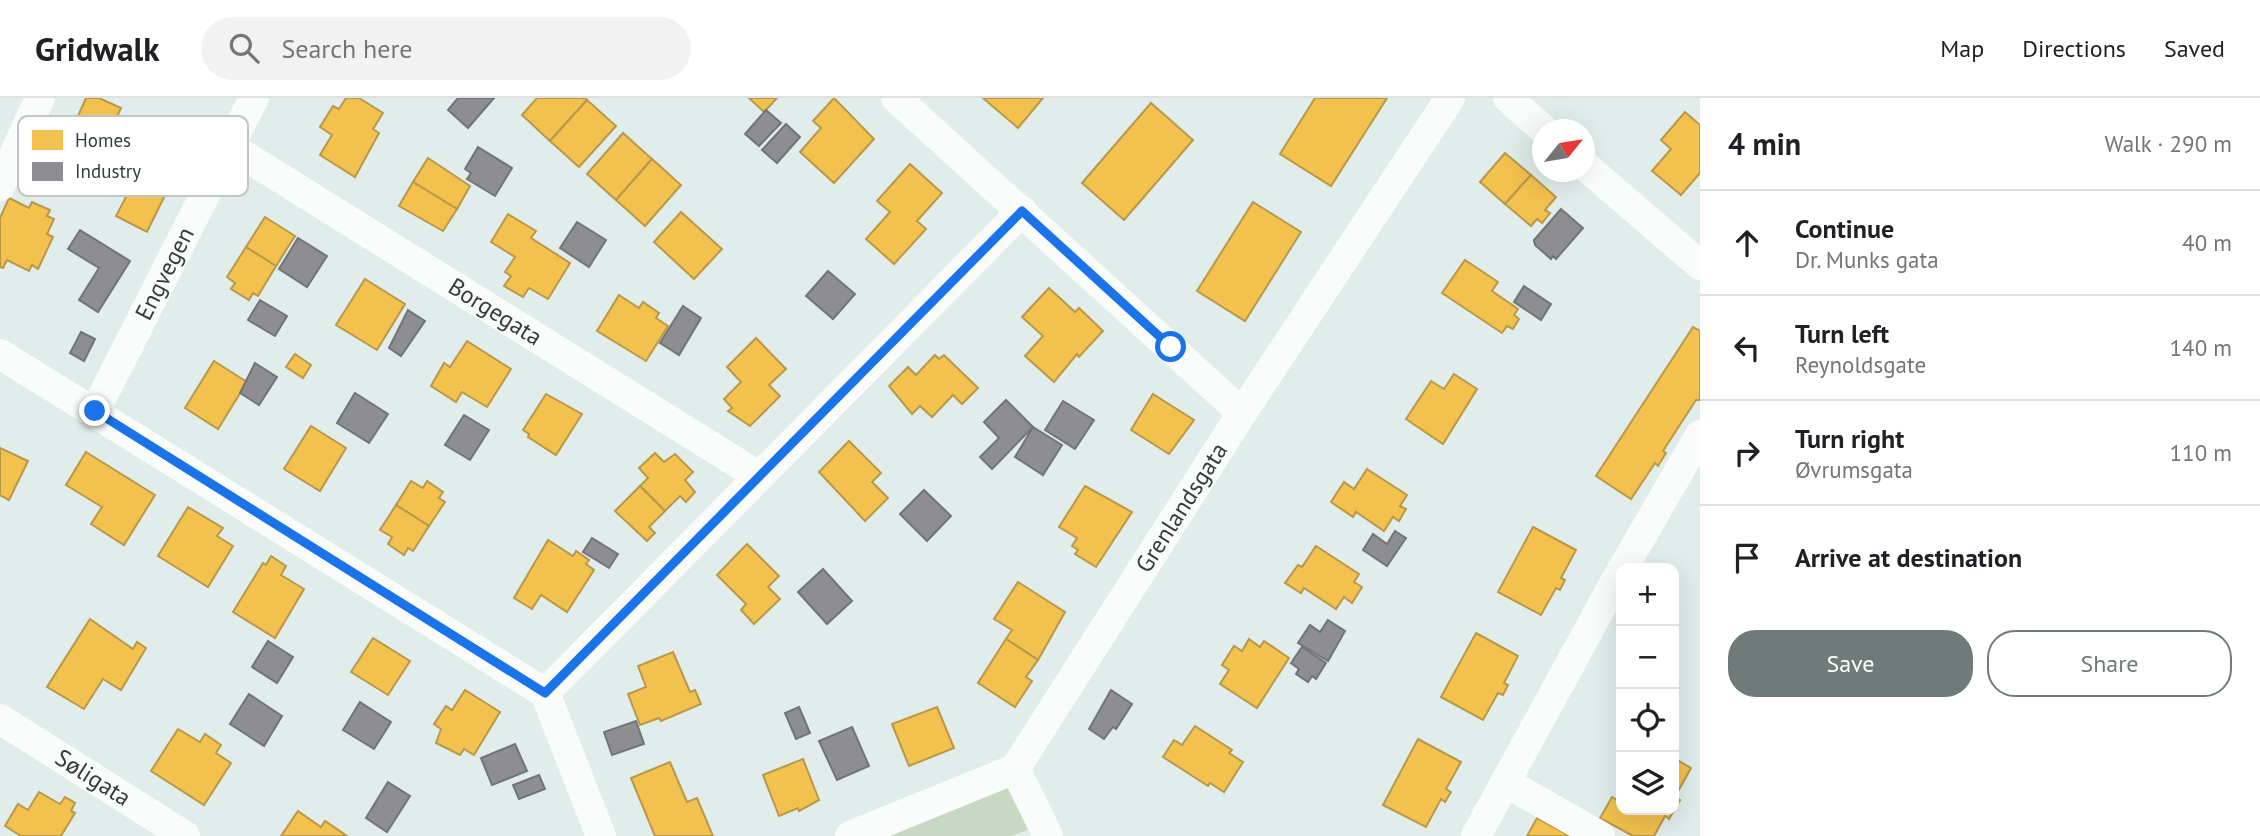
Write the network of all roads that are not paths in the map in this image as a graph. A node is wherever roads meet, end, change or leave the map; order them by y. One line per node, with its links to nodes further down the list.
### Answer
1 (40, 98): 6 (street)
2 (254, 98): 7 (street, Engvegen)
3 (896, 98): 14 (street)
4 (1450, 98): 18 (street, Grenlandsgata)
5 (1508, 98): 8 (street)
6 (32, 116)
7 (246, 116)
8 (1532, 119)
9 (18, 146): 12 (street)
10 (248, 158): 20 (street, Borgegata)
11 (1595, 174): 15 (street)
12 (0, 186)
13 (207, 196): 17 (street, Engvegen)
14 (1022, 211): 18 (street); 20 (street)
15 (1700, 265)
16 (0, 354): 17 (street)
17 (95, 411): 23 (street)
18 (1242, 413): 25 (street, Grenlandsgata)
19 (1700, 435): 21 (street)
20 (757, 475): 23 (street)
21 (1626, 563)
22 (1616, 581): 26 (street)
23 (545, 693): 28 (street)
24 (0, 719): 27 (street, Søligata)
25 (1015, 769): 29 (street); 30 (street)
26 (1505, 782): 31 (street); 32 (street)
27 (185, 836)
28 (601, 836)
29 (850, 836)
30 (1048, 836)
31 (1476, 836)
32 (1600, 836)

